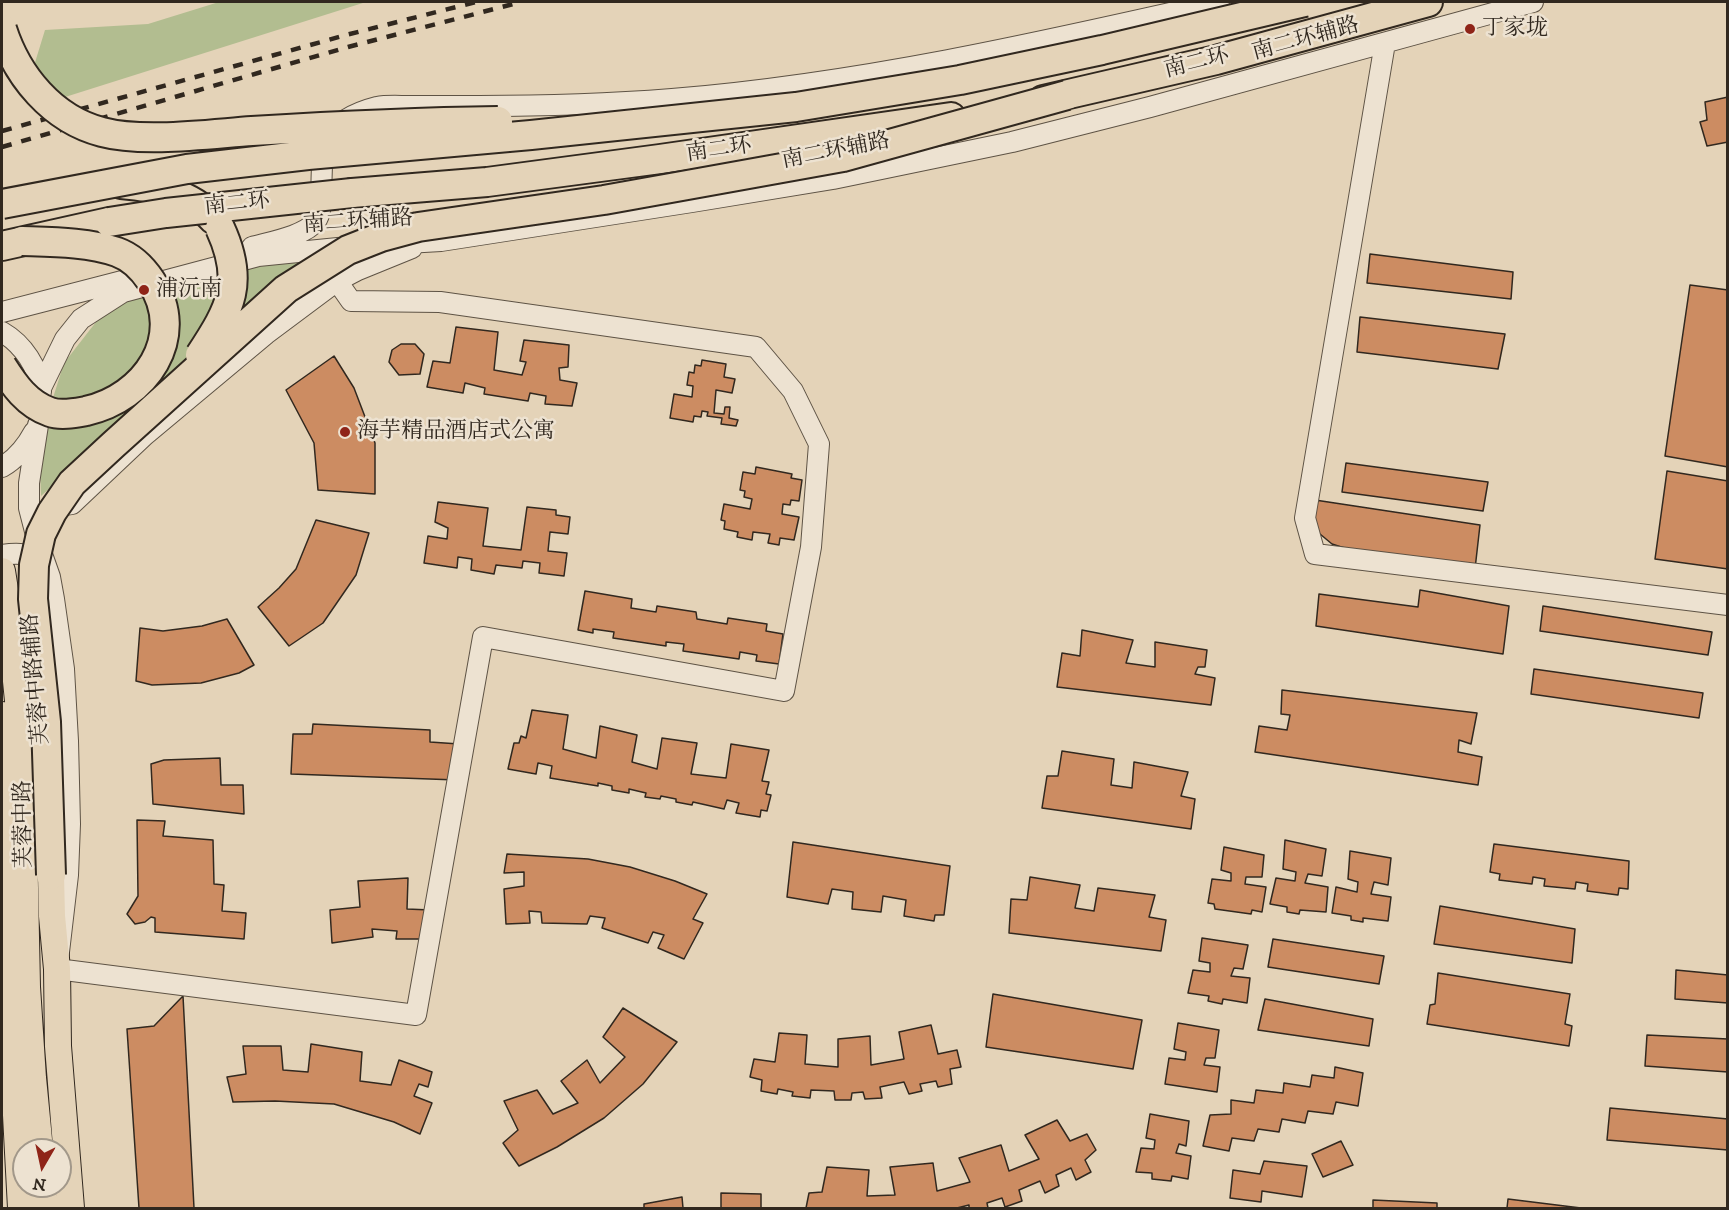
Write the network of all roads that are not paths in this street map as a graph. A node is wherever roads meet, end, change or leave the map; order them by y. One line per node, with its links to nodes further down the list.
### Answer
1 (1219, 2): 14 (street, 南二环辅路)
2 (1305, 2): 8 (highway, 南二环, bridge)
3 (1428, 2): 7 (highway, 南二环)
4 (1533, 2): 6 (street, 南二环辅路)
5 (2, 29): 8 (highway, bridge)
6 (1385, 43): 11 (street, 南二环辅路); 25 (street)
7 (1068, 95): 12 (highway, 南二环, bridge); 18 (highway, bridge)
8 (668, 120): 9 (highway, 南二环, bridge)
9 (113, 184): 10 (highway, 南二环, bridge); 18 (highway, bridge)
10 (2, 204)
11 (441, 241): 13 (street); 17 (street, 南二环辅路)
12 (12, 244): 16 (highway, bridge)
13 (337, 281): 21 (street); 28 (street)
14 (2, 312)
15 (2, 332): 17 (street)
16 (2, 366)
17 (41, 388): 19 (street, 芙蓉中路辅路)
18 (174, 391): 27 (highway, bridge)
19 (38, 425): 20 (street); 21 (street, 芙蓉中路辅路)
20 (2, 466)
21 (29, 508): 24 (street, 芙蓉中路辅路)
22 (2, 555): 24 (street)
23 (2, 571): 29 (main road, 芙蓉中路)
24 (50, 577): 28 (street, 芙蓉中路辅路)
25 (1728, 605)
26 (2, 715): 29 (main road, 芙蓉中路)
27 (51, 875): 28 (main road)
28 (57, 969): 32 (main road)
29 (23, 1078): 30 (main road); 31 (main road, 芙蓉中路)
30 (37, 1138)
31 (21, 1209)
32 (71, 1209)

